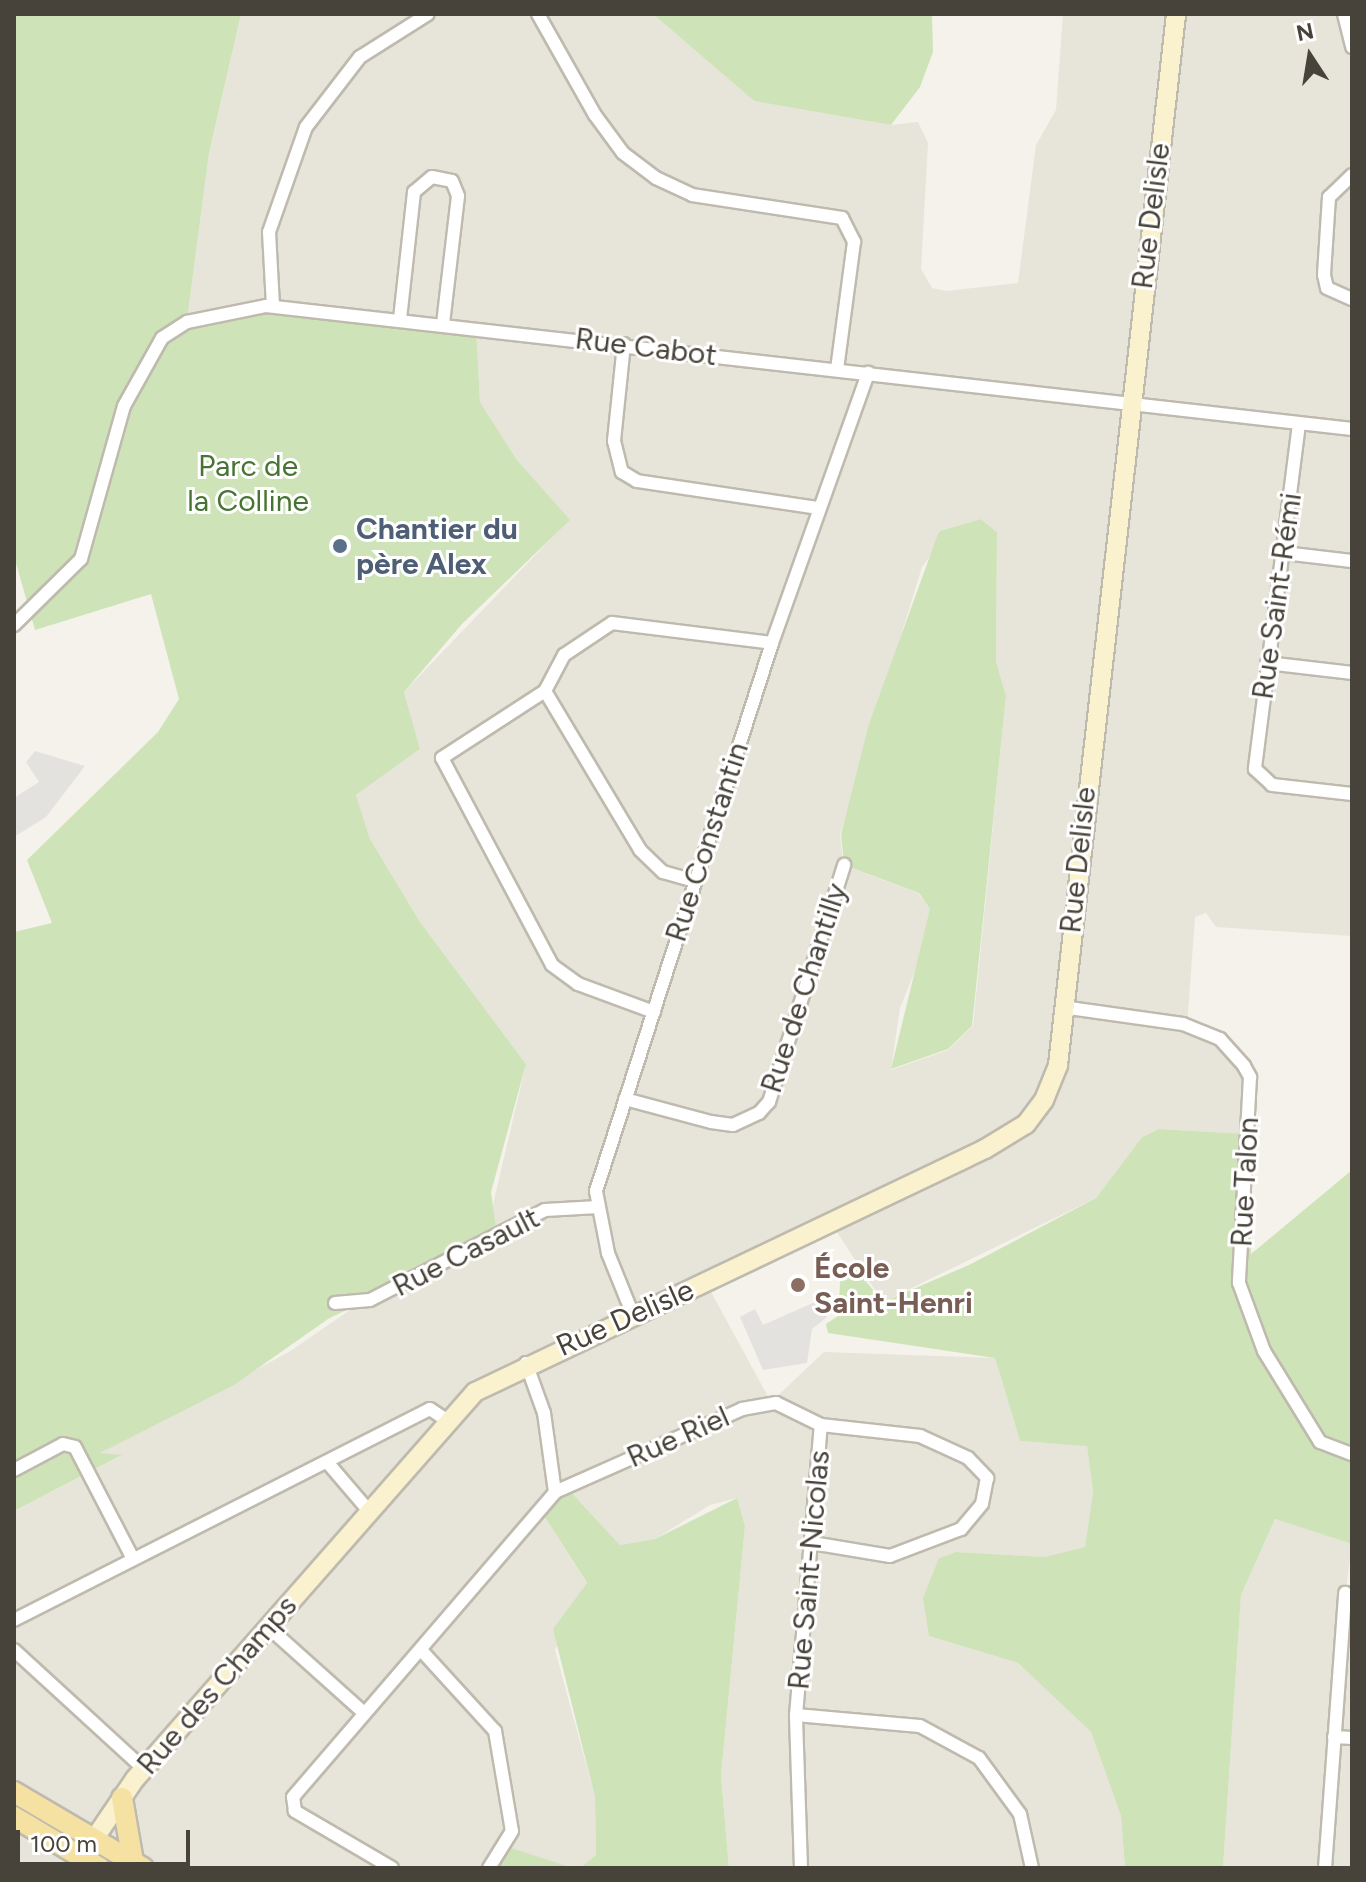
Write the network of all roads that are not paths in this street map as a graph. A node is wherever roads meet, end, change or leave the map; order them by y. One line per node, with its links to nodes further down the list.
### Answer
1 (428, 14): 8 (street)
2 (538, 14): 12 (street)
3 (1176, 14): 14 (street, Rue Delisle)
4 (1344, 14): 5 (street)
5 (1352, 47)
6 (1352, 175): 7 (street)
7 (1352, 299)
8 (273, 306): 9 (street, Rue Cabot); 20 (street, Rue Cabot)
9 (400, 319): 10 (street, Rue Cabot); 10 (street)
10 (443, 323): 11 (street, Rue Cabot)
11 (624, 344): 12 (street, Rue Cabot); 17 (street)
12 (837, 369): 13 (street, Rue Cabot)
13 (868, 373): 14 (street, Rue Cabot); 17 (street, Rue Constantin)
14 (1127, 404): 15 (street, Rue Cabot); 28 (street, Rue Delisle)
15 (1299, 424): 16 (street, Rue Cabot); 18 (street, Rue Saint-Rémi)
16 (1352, 429)
17 (818, 508): 21 (street, Rue Constantin)
18 (1284, 553): 19 (street); 22 (street, Rue Saint-Rémi)
19 (1352, 561)
20 (14, 625)
21 (772, 643): 24 (street); 27 (street, Rue Constantin)
22 (1267, 663): 23 (street); 25 (street, Rue Saint-Rémi)
23 (1352, 673)
24 (545, 691): 27 (street); 29 (street)
25 (1352, 794)
26 (844, 865): 30 (street, Rue de Chantilly)
27 (694, 881): 29 (street, Rue Constantin)
28 (1062, 1007): 33 (street, Rue Delisle); 38 (street, Rue Talon)
29 (654, 1012): 30 (street, Rue Constantin)
30 (625, 1099): 31 (street, Rue Constantin)
31 (598, 1207): 32 (street, Rue Casault); 33 (street)
32 (335, 1303)
33 (633, 1315): 34 (street, Rue Delisle)
34 (526, 1363): 35 (street, Rue Delisle); 41 (street)
35 (505, 1373): 36 (street, Rue des Champs)
36 (448, 1421): 39 (street); 42 (street, Rue des Champs)
37 (821, 1425): 41 (street, Rue Riel); 43 (street, Rue Saint-Nicolas); 43 (street, Rue Riel)
38 (1352, 1454)
39 (327, 1462): 42 (street); 44 (street)
40 (14, 1470): 44 (street)
41 (555, 1492): 49 (street, Rue Riel)
42 (368, 1510): 47 (street, Rue des Champs)
43 (812, 1543): 51 (street, Rue Saint-Nicolas)
44 (133, 1559): 46 (street)
45 (1345, 1593): 52 (street)
46 (14, 1620)
47 (267, 1626): 50 (street); 54 (street, Rue des Champs)
48 (14, 1650): 54 (street)
49 (421, 1650): 50 (street, Rue Riel); 62 (street)
50 (364, 1713): 61 (street, Rue Riel)
51 (796, 1715): 63 (street, Rue Saint-Nicolas); 64 (street, Rue Saint-Nicolas)
52 (1334, 1737): 53 (street); 65 (street)
53 (1352, 1738)
54 (144, 1769): 56 (street, Rue des Champs)
55 (14, 1792): 58 (main road)
56 (122, 1798): 58 (street, Rue des Champs); 60 (main road)
57 (14, 1817): 59 (main road)
58 (93, 1839): 59 (street, Rue des Champs); 60 (main road)
59 (86, 1865)
60 (138, 1865)
61 (392, 1868)
62 (489, 1868)
63 (801, 1868)
64 (1032, 1868)
65 (1325, 1868)

